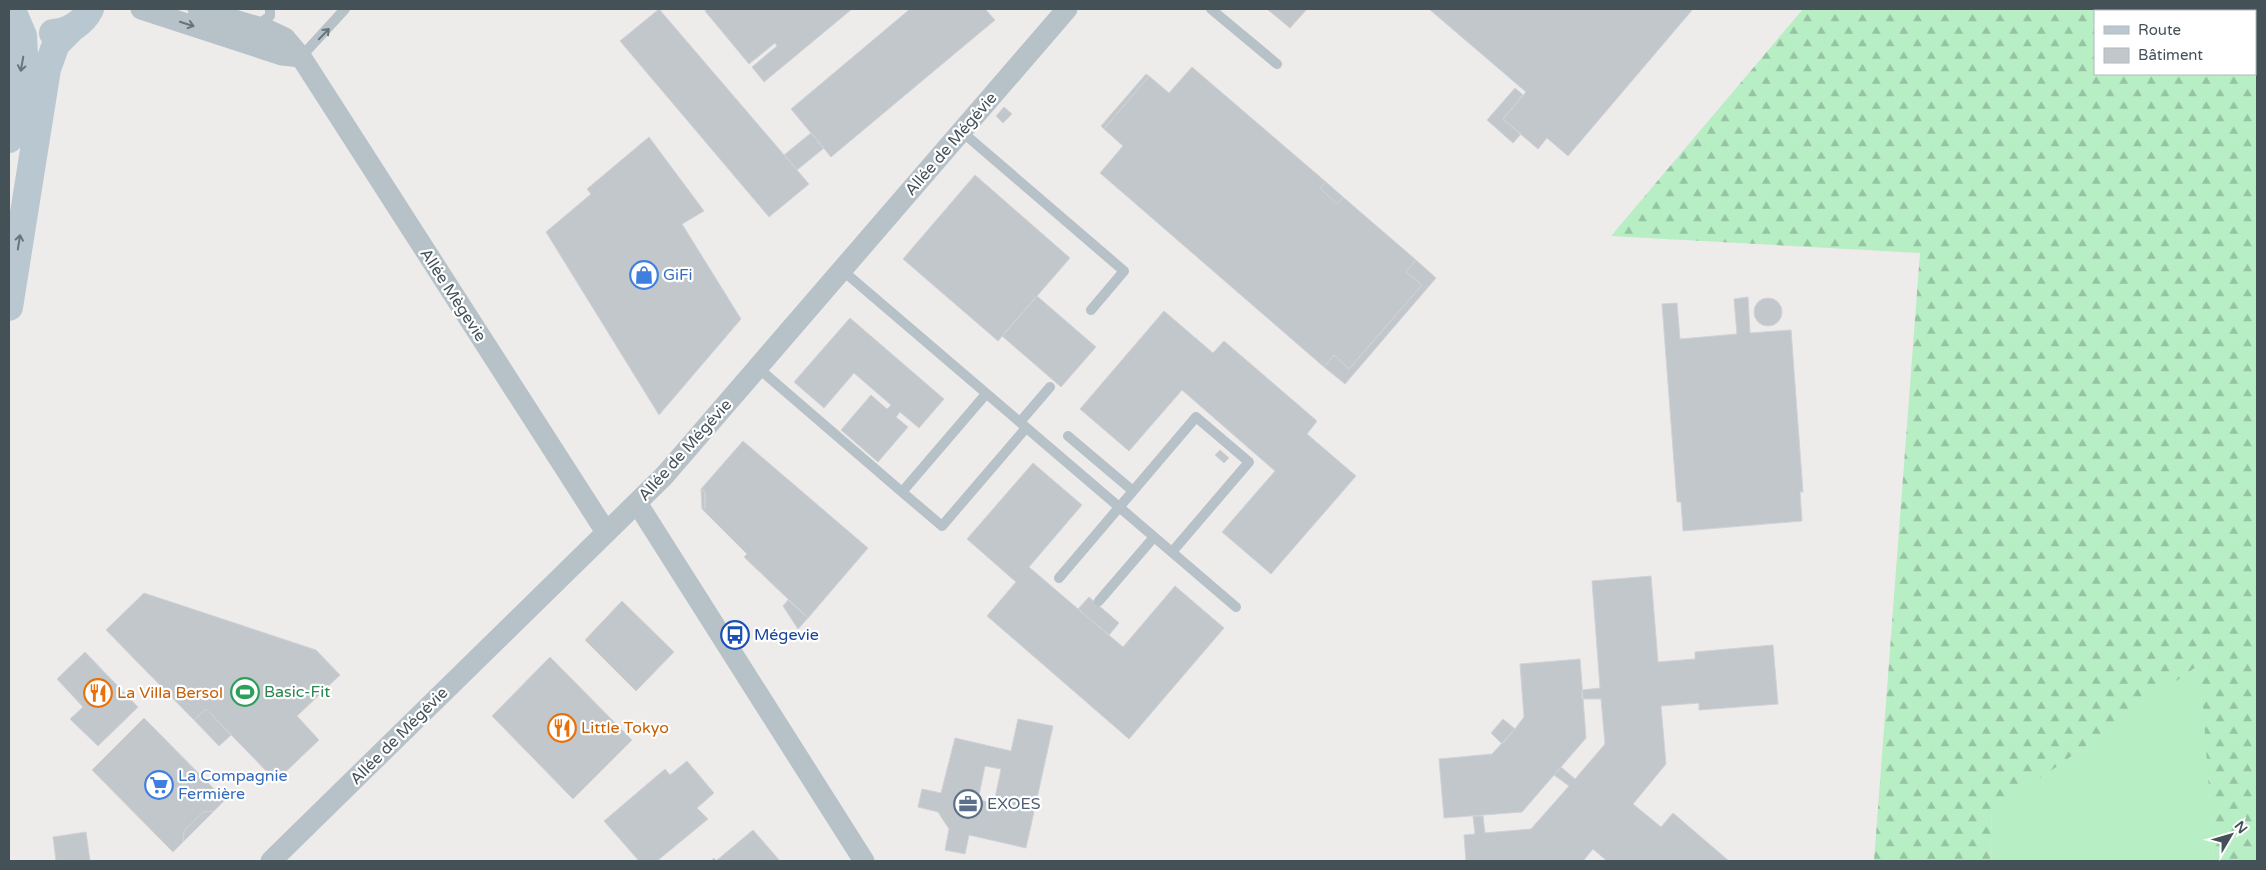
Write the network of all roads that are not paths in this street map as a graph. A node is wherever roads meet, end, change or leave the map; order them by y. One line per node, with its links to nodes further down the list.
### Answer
1 (141, 9): 10 (street, one-way to 10)
2 (198, 9): 9 (street, Allée Mègevie)
3 (270, 9): 9 (lane)
4 (345, 9): 10 (lane, one-way to 4)
5 (1067, 9): 12 (street, Allée de Mégévie)
6 (1211, 9): 11 (lane)
7 (13, 13): 8 (main road); 13 (main road, one-way to 13)
8 (87, 14): 15 (main road, one-way to 8)
9 (256, 26): 10 (street, Allée Mègevie)
10 (301, 57): 26 (street, Allée Mègevie)
11 (1277, 64)
12 (961, 131): 14 (street, Allée de Mégévie); 16 (lane)
13 (9, 139)
14 (842, 270): 17 (street, Allée de Mégévie); 19 (lane)
15 (9, 308)
16 (1091, 310)
17 (757, 367): 23 (lane); 24 (street, Allée de Mégévie)
18 (1050, 387): 20 (lane)
19 (986, 394): 20 (lane); 23 (lane)
20 (1023, 425): 23 (lane); 25 (lane)
21 (1068, 436): 22 (lane)
22 (1133, 491): 25 (lane); 28 (lane)
23 (902, 492)
24 (637, 503): 26 (street, Allée de Mégévie); 33 (street)
25 (1119, 507): 27 (lane); 29 (lane)
26 (606, 532): 32 (street, Allée de Mégévie)
27 (1154, 537): 28 (lane); 30 (lane)
28 (1172, 552): 31 (lane)
29 (1059, 578)
30 (1099, 600)
31 (1236, 607)
32 (271, 861)
33 (864, 861)

